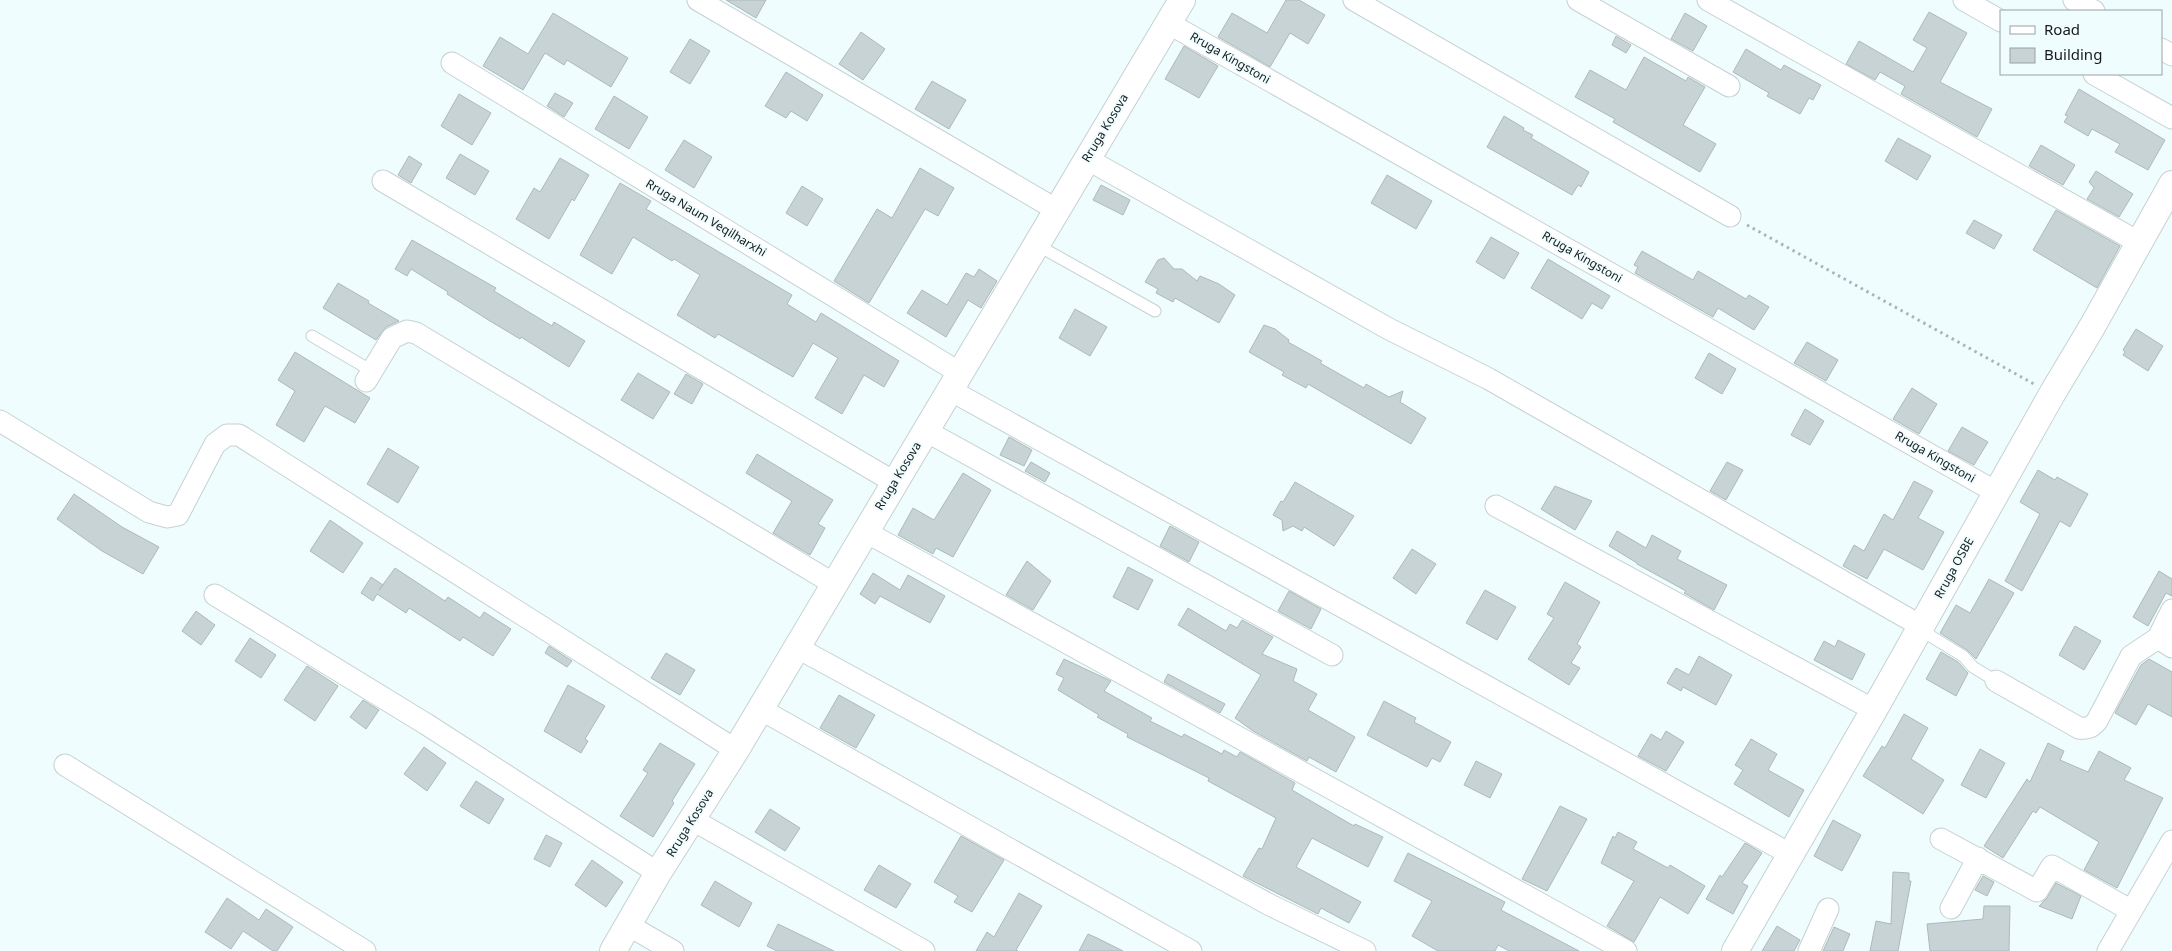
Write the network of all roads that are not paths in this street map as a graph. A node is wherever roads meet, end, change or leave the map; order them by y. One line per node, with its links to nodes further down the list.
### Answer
1 (698, 0): 18 (street)
2 (1182, 0): 10 (street, Rruga Kosova)
3 (1354, 0): 19 (street)
4 (1578, 0): 13 (street)
5 (1708, 0): 20 (street)
6 (1964, 0): 9 (street)
7 (2074, 0): 8 (street)
8 (2092, 10)
9 (2000, 20)
10 (1168, 23): 15 (street, Rruga Kosova); 29 (street, Rruga Kingstoni)
11 (452, 64): 25 (street, Rruga Naum Veqilharxhi)
12 (2096, 75): 14 (street)
13 (1729, 86)
14 (2172, 118)
15 (1087, 159): 18 (street, Rruga Kosova); 35 (street)
16 (383, 181): 28 (street)
17 (2172, 184): 20 (street, Rruga OSBE)
18 (1057, 210): 21 (street, Rruga Kosova)
19 (1730, 216)
20 (2140, 243): 29 (street, Rruga OSBE)
21 (1037, 244): 22 (lane); 25 (street, Rruga Kosova)
22 (1155, 311)
23 (312, 336): 24 (lane)
24 (369, 376): 32 (street)
25 (955, 382): 27 (street, Rruga Kosova); 47 (street, Rruga Naum Veqilharxhi)
26 (0, 421): 42 (street)
27 (926, 431): 28 (street, Rruga Kosova); 38 (street)
28 (894, 482): 31 (street, Rruga Kosova)
29 (1996, 492): 35 (street, Rruga OSBE)
30 (1496, 506): 41 (street)
31 (866, 532): 32 (street, Rruga Kosova); 60 (street)
32 (834, 584): 37 (street, Rruga Kosova)
33 (215, 595): 49 (street)
34 (2172, 610): 36 (street)
35 (1921, 626): 39 (lane); 41 (street, Rruga OSBE)
36 (2165, 642): 39 (street)
37 (796, 647): 40 (street, Rruga Kosova); 59 (street)
38 (1332, 655)
39 (1996, 682)
40 (760, 709): 42 (street, Rruga Kosova); 58 (street)
41 (1874, 710): 47 (street, Rruga OSBE)
42 (736, 750): 44 (street, Rruga Kosova)
43 (65, 765): 54 (street)
44 (693, 820): 49 (street, Rruga Kosova); 57 (street)
45 (1942, 839): 48 (street)
46 (2172, 841): 52 (street)
47 (1790, 854): 61 (street, Rruga OSBE)
48 (1978, 858): 50 (street); 52 (street)
49 (658, 873): 53 (street, Rruga Kosova)
50 (1951, 908)
51 (1828, 909): 62 (street)
52 (2130, 910): 63 (street)
53 (628, 925): 55 (street, Rruga Kosova); 56 (street)
54 (365, 951)
55 (612, 951)
56 (673, 951)
57 (924, 951)
58 (1191, 951)
59 (1365, 951)
60 (1626, 951)
61 (1735, 951)
62 (1809, 951)
63 (2108, 951)

